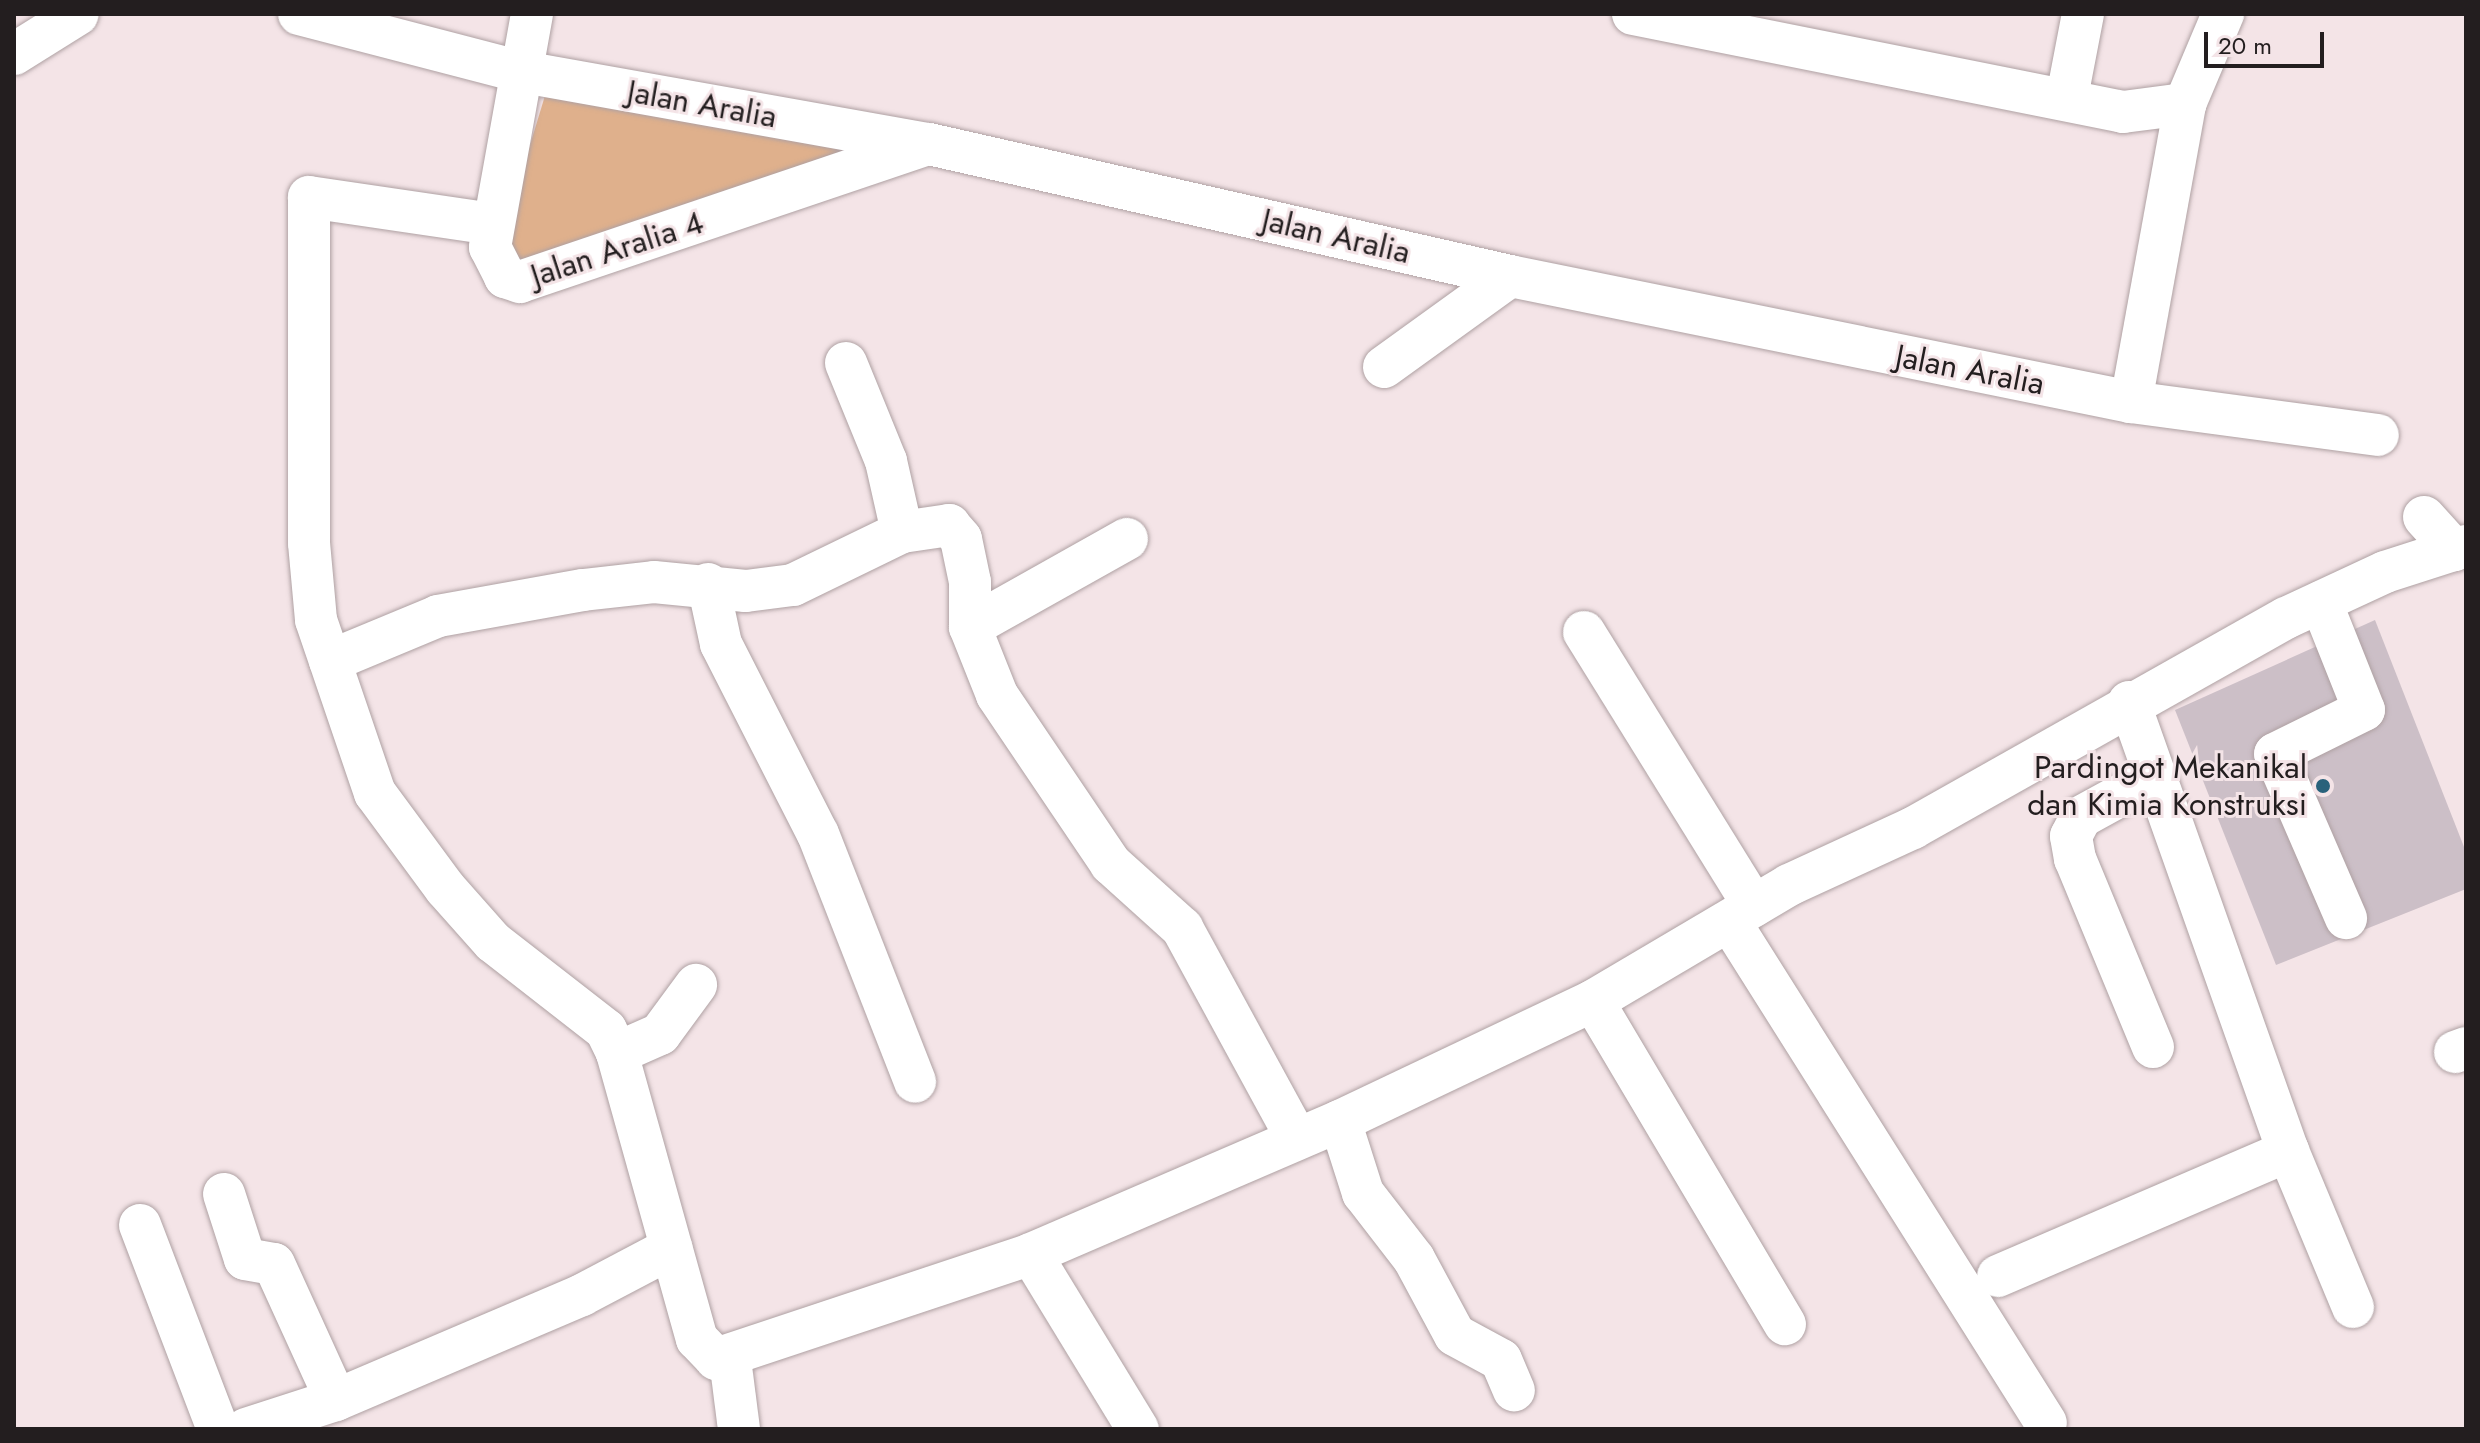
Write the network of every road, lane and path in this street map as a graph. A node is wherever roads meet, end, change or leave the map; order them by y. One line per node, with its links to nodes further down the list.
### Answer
1 (78, 14): 8 (street)
2 (299, 14): 9 (street, Jalan Aralia)
3 (532, 14): 9 (street, Jalan Aralia 4)
4 (1633, 14): 7 (street)
5 (2083, 14): 10 (street)
6 (2223, 14): 11 (street)
7 (1786, 30): 10 (street)
8 (14, 54)
9 (518, 71): 12 (street, Jalan Aralia); 13 (street, Jalan Aralia 4)
10 (2067, 97): 11 (street)
11 (2185, 104): 17 (street)
12 (929, 144): 13 (street, Jalan Aralia 4); 14 (street, Jalan Aralia)
13 (492, 224): 27 (street)
14 (1510, 276): 16 (street); 17 (street, Jalan Aralia)
15 (846, 363): 20 (street)
16 (1384, 367)
17 (2131, 402): 18 (street, Jalan Aralia)
18 (2378, 435)
19 (2424, 517): 22 (street)
20 (902, 532): 23 (street); 25 (street)
21 (1127, 539): 25 (street)
22 (2460, 548): 24 (street)
23 (708, 584): 27 (street); 36 (street)
24 (2321, 602): 28 (street); 31 (street)
25 (970, 627): 38 (street)
26 (1584, 632): 30 (street)
27 (330, 661): 35 (street)
28 (2129, 702): 29 (street); 30 (street)
29 (2154, 777): 34 (street); 39 (street)
30 (1742, 914): 33 (street); 50 (street)
31 (2346, 918)
32 (696, 985): 35 (street)
33 (1593, 1001): 37 (street); 46 (street)
34 (2153, 1047)
35 (617, 1053): 42 (street)
36 (915, 1082)
37 (1340, 1121): 38 (street); 48 (street)
38 (1297, 1139): 43 (street)
39 (2288, 1151): 44 (street); 45 (street)
40 (224, 1194): 49 (street)
41 (140, 1225): 51 (street)
42 (671, 1248): 47 (street); 49 (street)
43 (1031, 1254): 47 (street); 54 (street)
44 (1998, 1276)
45 (2353, 1307)
46 (1785, 1324)
47 (730, 1359): 53 (street)
48 (1514, 1390)
49 (336, 1400): 52 (street)
50 (2046, 1423)
51 (218, 1429)
52 (246, 1429)
53 (739, 1429)
54 (1138, 1429)

